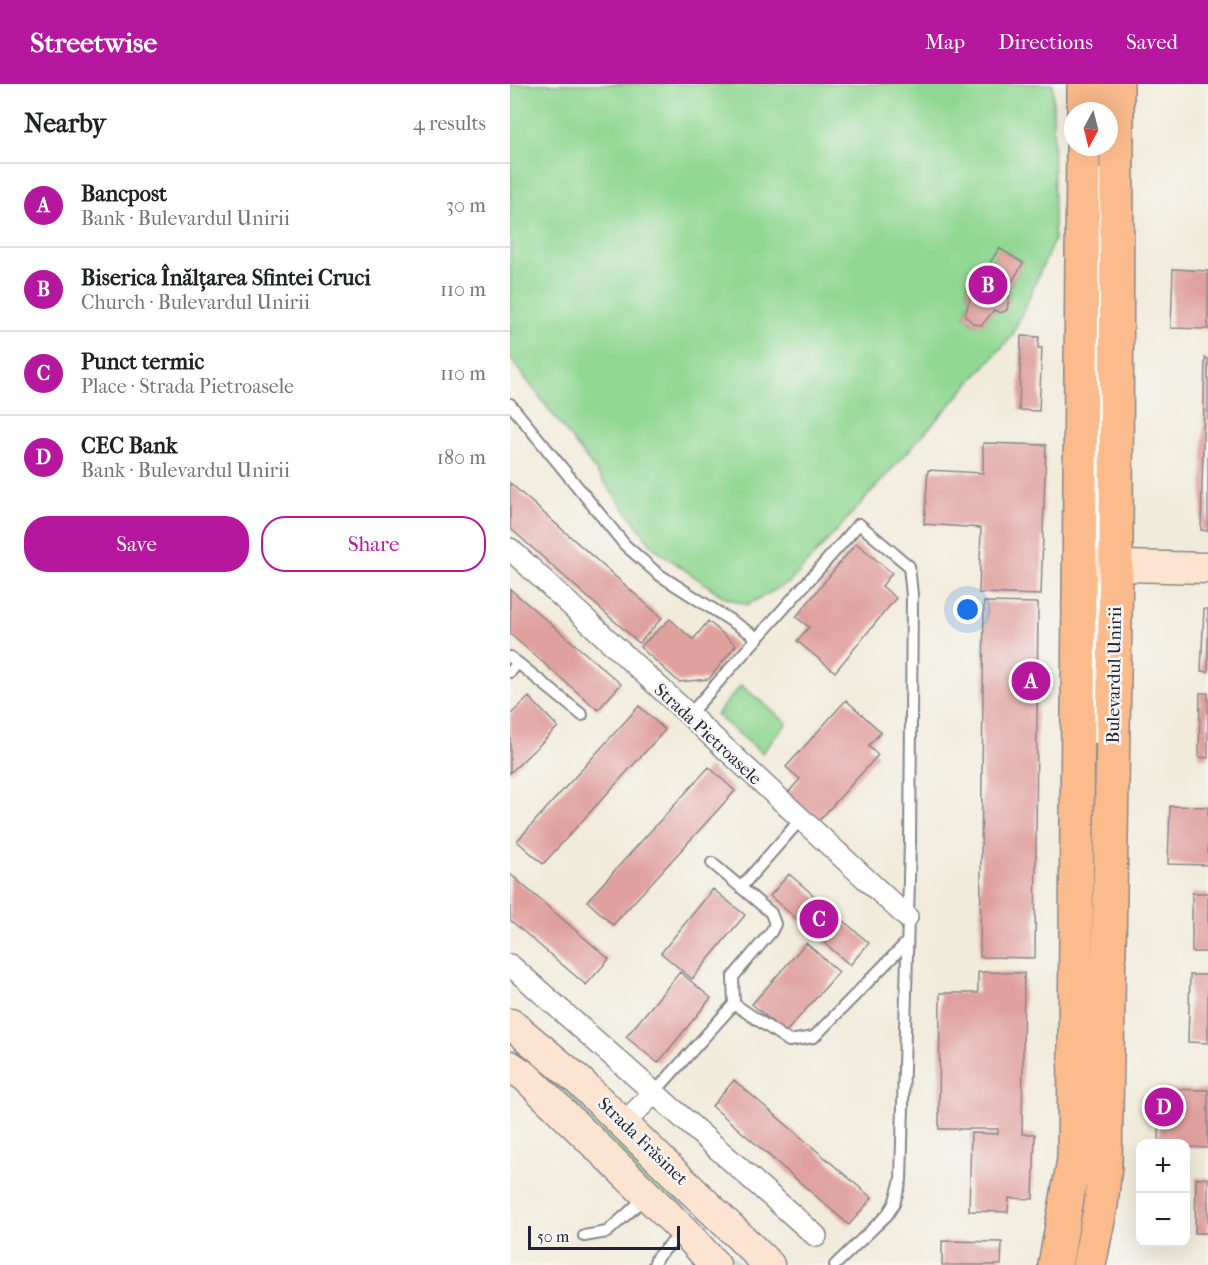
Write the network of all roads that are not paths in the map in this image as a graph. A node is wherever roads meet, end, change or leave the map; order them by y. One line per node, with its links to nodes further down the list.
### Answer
1 (1084, 84): 3 (main road)
2 (1117, 84): 7 (main road, Bulevardul Unirii)
3 (1084, 102)
4 (1092, 156): 7 (main road, Bulevardul Unirii)
5 (510, 404): 9 (lane)
6 (510, 549): 12 (street, Strada Pietroasele)
7 (1099, 566): 8 (main road); 13 (lane); 33 (main road, Bulevardul Unirii); 34 (main road, Bulevardul Unirii)
8 (1208, 568)
9 (758, 638): 12 (lane); 17 (lane)
10 (513, 664): 11 (lane)
11 (582, 715)
12 (688, 717): 14 (street, Strada Pietroasele)
13 (1096, 752)
14 (801, 819): 16 (lane); 17 (street, Strada Pietroasele)
15 (712, 863): 16 (lane)
16 (741, 887): 20 (lane)
17 (907, 917): 18 (lane)
18 (906, 943): 20 (lane); 32 (lane)
19 (510, 965): 23 (street)
20 (734, 1004): 23 (lane)
21 (510, 1031): 24 (main road, Strada Frăsinet)
22 (510, 1066): 25 (main road, Strada Frăsinet)
23 (654, 1093): 24 (street); 28 (street)
24 (624, 1123): 31 (main road, Strada Frăsinet)
25 (648, 1196): 26 (main road, Strada Frăsinet); 27 (lane)
26 (684, 1231): 29 (lane); 30 (main road, Strada Frăsinet)
27 (584, 1236)
28 (816, 1236)
29 (654, 1265)
30 (715, 1265)
31 (769, 1265)
32 (835, 1265)
33 (1055, 1265)
34 (1089, 1265)

